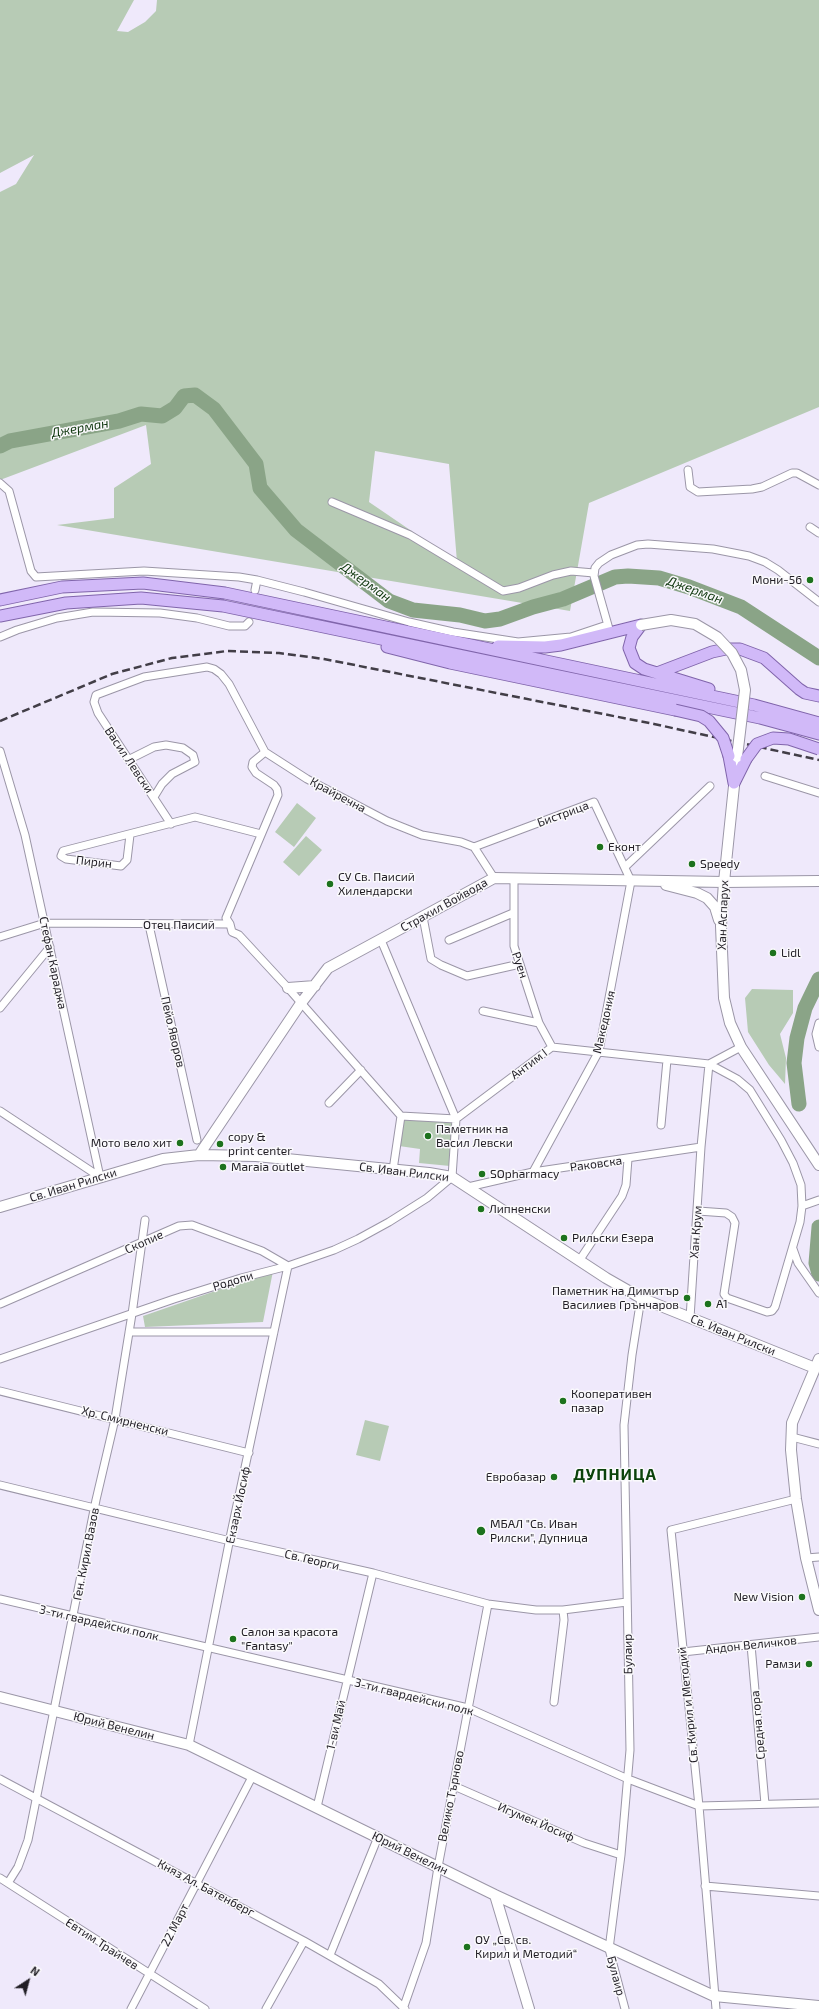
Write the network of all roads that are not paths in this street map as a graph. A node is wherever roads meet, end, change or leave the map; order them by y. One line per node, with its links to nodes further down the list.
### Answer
1 (688, 470): 3 (street)
2 (0, 483): 8 (street)
3 (819, 485)
4 (332, 502): 7 (street)
5 (810, 527): 6 (street)
6 (819, 533)
7 (594, 575): 11 (street); 16 (street)
8 (257, 580): 9 (street); 16 (street)
9 (255, 590)
10 (0, 600): 18 (main road)
11 (819, 602)
12 (0, 616): 13 (main road)
13 (287, 619): 25 (main road); 29 (main road, bridge)
14 (249, 622): 17 (street)
15 (641, 625): 16 (main road); 19 (main road); 29 (street, bridge)
16 (609, 630): 18 (main road); 19 (main road)
17 (0, 637)
18 (467, 644): 23 (main road)
19 (629, 648): 21 (main road)
20 (214, 669): 28 (street, Крайречна); 30 (street, Васил Левски)
21 (657, 673): 22 (main road); 23 (main road)
22 (819, 696)
23 (790, 714): 24 (main road)
24 (819, 723)
25 (819, 734)
26 (819, 749): 29 (main road, bridge)
27 (0, 751): 49 (street, Стефан Караджа)
28 (265, 752): 37 (street, Отец Паисий); 39 (street, Крайречна)
29 (738, 757): 32 (main road); 32 (main road)
30 (130, 759): 35 (street, Васил Левски); 35 (street)
31 (765, 776): 34 (street)
32 (734, 783): 46 (street, Хан Аспарух)
33 (710, 786): 40 (street)
34 (819, 793)
35 (154, 796): 36 (street, Васил Левски)
36 (171, 824): 37 (street, Пирин); 38 (street, Пирин)
37 (261, 834): 50 (street, Отец Паисий)
38 (130, 835): 38 (street, Пирин)
39 (474, 847): 40 (street, Бистрица); 41 (street)
40 (625, 867): 43 (street, Бистрица)
41 (494, 878): 42 (street, Страхил Войвода); 48 (street, Страхил Войвода)
42 (514, 878): 43 (street, Страхил Войвода); 47 (street, Руен)
43 (631, 880): 44 (street, Страхил Войвода); 68 (street, Македония)
44 (649, 881): 46 (street, Страхил Войвода); 52 (street)
45 (819, 881): 46 (street, Страхил Войвода)
46 (724, 882): 52 (street, Хан Аспарух)
47 (513, 914): 55 (street); 57 (street, Руен)
48 (423, 917): 54 (street, Страхил Войвода); 57 (street)
49 (45, 923): 51 (street, Отец Паисий); 53 (street, Отец Паисий); 56 (street, Стефан Караджа)
50 (230, 924): 51 (street, Отец Паисий); 59 (street)
51 (149, 925): 77 (street, Пейо Яворов)
52 (721, 926): 66 (street, Хан Аспарух)
53 (0, 937)
54 (381, 940): 58 (street, Страхил Войвода); 75 (street)
55 (449, 940)
56 (50, 948): 61 (street); 84 (street, Стефан Караджа)
57 (520, 964): 63 (street, Руен)
58 (315, 986): 59 (street); 60 (street, Страхил Войвода)
59 (288, 988): 60 (street)
60 (301, 1003): 71 (street); 79 (street, Страхил Войвода)
61 (0, 1008)
62 (483, 1011): 63 (street)
63 (539, 1023): 65 (street, Руен)
64 (819, 1024): 67 (street)
65 (552, 1046): 68 (street, Антим I); 75 (street, Антим I)
66 (741, 1047): 70 (street); 81 (street, Хан Аспарух)
67 (819, 1047)
68 (599, 1051): 69 (street, Антим I); 83 (street, Македония)
69 (667, 1060): 70 (street, Антим I); 76 (street)
70 (709, 1064): 78 (street, Хан Крум); 88 (street)
71 (361, 1070): 72 (street); 74 (street)
72 (329, 1103)
73 (0, 1111): 84 (street)
74 (401, 1116): 75 (street); 82 (street)
75 (456, 1119): 85 (street)
76 (661, 1125)
77 (197, 1140)
78 (701, 1147): 80 (street, Раковска); 90 (street, Хан Крум)
79 (199, 1155): 82 (street, Св. Иван Рилски); 84 (street, Св. Иван Рилски)
80 (628, 1159): 83 (street, Раковска); 94 (street)
81 (818, 1164)
82 (393, 1170): 85 (street, Св. Иван Рилски)
83 (532, 1172): 86 (street, Раковска)
84 (100, 1177): 89 (street, Св. Иван Рилски)
85 (452, 1177): 86 (street, Св. Иван Рилски); 95 (street, Родопи)
86 (468, 1186): 94 (street, Св. Иван Рилски)
87 (819, 1200): 88 (street)
88 (805, 1205): 93 (street)
89 (0, 1207)
90 (698, 1211): 93 (street); 100 (street, Хан Крум)
91 (145, 1220): 92 (street, Ген. Кирил Вазов)
92 (143, 1243): 95 (street, Скопие); 98 (street, Скопие); 99 (street, Ген. Кирил Вазов)
93 (793, 1249): 96 (street)
94 (579, 1260): 97 (street, Св. Иван Рилски)
95 (288, 1266): 99 (street, Родопи); 102 (street, Екзарх Йосиф)
96 (819, 1293)
97 (642, 1298): 100 (street, Св. Иван Рилски); 118 (street, Булаир)
98 (0, 1304)
99 (132, 1314): 101 (street, Ген. Кирил Вазов); 103 (street, Родопи)
100 (690, 1318): 104 (street, Св. Иван Рилски)
101 (129, 1332): 102 (street); 106 (street, Ген. Кирил Вазов)
102 (274, 1332): 109 (street, Екзарх Йосиф)
103 (0, 1359)
104 (818, 1366): 107 (street)
105 (0, 1391): 106 (street, Хр. Смирненски)
106 (115, 1418): 109 (street, Хр. Смирненски); 112 (street, Ген. Кирил Вазов)
107 (792, 1437): 108 (street); 111 (street)
108 (819, 1444)
109 (249, 1453): 113 (street, Екзарх Йосиф)
110 (0, 1485): 112 (street, Св. Георги)
111 (796, 1499): 115 (street); 126 (street, Св. Кирил и Методий)
112 (95, 1509): 113 (street, Св. Георги); 122 (street, Ген. Кирил Вазов)
113 (230, 1541): 116 (street, Св. Георги); 125 (street, Екзарх Йосиф)
114 (819, 1557): 115 (street)
115 (806, 1558): 121 (street)
116 (373, 1573): 119 (street, Св. Георги); 127 (street, 1-ви Май)
117 (0, 1599): 122 (street, 3-ти гвардейски полк)
118 (627, 1602): 120 (street, Св. Георги); 135 (street, Булаир)
119 (488, 1604): 120 (street, Св. Георги); 130 (street, Велико Търново)
120 (563, 1610): 129 (street)
121 (819, 1610)
122 (73, 1617): 125 (street, 3-ти гвардейски полк); 131 (street, Ген. Кирил Вазов)
123 (819, 1637): 124 (street, Андон Величков)
124 (751, 1645): 126 (street, Андон Величков); 139 (street, Средна гора)
125 (208, 1649): 127 (street, 3-ти гвардейски полк); 132 (street, Екзарх Йосиф)
126 (683, 1652): 140 (street, Св. Кирил и Методий)
127 (347, 1680): 130 (street, 3-ти гвардейски полк); 141 (street, 1-ви Май)
128 (0, 1697): 131 (street, Юрий Венелин)
129 (554, 1702)
130 (468, 1708): 135 (street, 3-ти гвардейски полк); 136 (street, Велико Търново)
131 (54, 1711): 132 (street, Юрий Венелин); 137 (street, Ген. Кирил Вазов)
132 (190, 1745): 133 (street, Юрий Венелин)
133 (252, 1777): 141 (street, Юрий Венелин); 147 (street, 22 Март)
134 (0, 1779): 137 (street, Княз Ал. Батенберг)
135 (628, 1779): 140 (street, 3-ти гвардейски полк); 143 (street, Булаир)
136 (454, 1786): 143 (street, Игумен Йосиф); 144 (street, Велико Търново)
137 (37, 1798): 146 (street, Ген. Кирил Вазов); 147 (street, Княз Ал. Батенберг)
138 (819, 1803): 139 (street, 3-ти гвардейски полк)
139 (765, 1804): 140 (street, 3-ти гвардейски полк)
140 (699, 1806): 148 (street, Св. Кирил и Методий)
141 (317, 1807): 142 (street, Юрий Венелин)
142 (378, 1837): 144 (street, Юрий Венелин); 153 (street)
143 (621, 1855): 152 (street, Булаир)
144 (438, 1867): 149 (street, Юрий Венелин); 157 (street, Велико Търново)
145 (0, 1878): 146 (street, Евтим Трайчев)
146 (8, 1883): 154 (street, Евтим Трайчев)
147 (197, 1883): 151 (street, Княз Ал. Батенберг); 154 (street, 22 Март)
148 (705, 1886): 150 (street); 155 (street, Св. Кирил и Методий)
149 (494, 1895): 152 (street, Юрий Венелин); 161 (street)
150 (819, 1896)
151 (304, 1941): 153 (street, Княз Ал. Батенберг); 160 (street)
152 (609, 1949): 155 (street, Юрий Венелин); 162 (street, Булаир)
153 (330, 1955): 157 (street, Княз Ал. Батенберг)
154 (150, 1975): 158 (street, 22 Март); 159 (street, Евтим Трайчев)
155 (714, 1996): 156 (street, Юрий Венелин); 163 (street, Св. Кирил и Методий)
156 (819, 2006)
157 (404, 2008)
158 (131, 2009)
159 (205, 2009)
160 (266, 2009)
161 (529, 2009)
162 (625, 2009)
163 (716, 2009)

